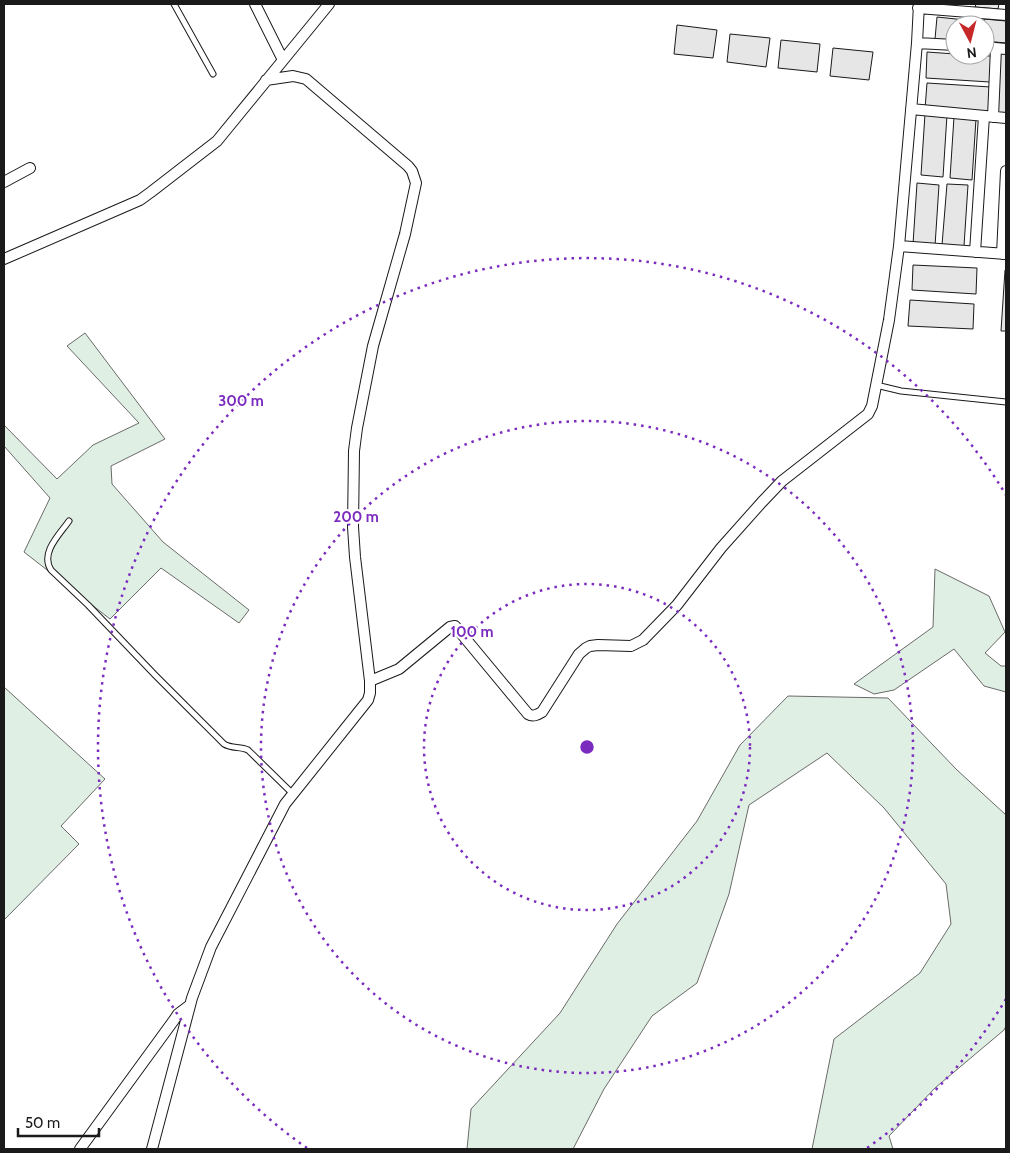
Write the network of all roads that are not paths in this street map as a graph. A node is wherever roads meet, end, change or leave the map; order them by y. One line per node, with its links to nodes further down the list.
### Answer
1 (174, 4): 10 (lane)
2 (256, 4): 9 (street)
3 (329, 4): 9 (street)
4 (919, 6): 5 (street); 6 (street)
5 (1006, 16)
6 (917, 43): 7 (street); 12 (street)
7 (945, 44)
8 (1001, 48): 13 (street)
9 (283, 60): 11 (street)
10 (214, 74)
11 (266, 80): 21 (street); 25 (street)
12 (911, 109): 13 (street); 18 (street)
13 (988, 116): 14 (street); 19 (street)
14 (1006, 118)
15 (30, 168): 17 (street)
16 (1006, 171): 20 (street)
17 (4, 182)
18 (899, 246): 19 (street); 22 (street)
19 (976, 252): 20 (street)
20 (1004, 254)
21 (5, 255)
22 (876, 385): 23 (lane); 25 (street)
23 (1006, 402)
24 (69, 522): 26 (lane)
25 (370, 681): 26 (street)
26 (293, 794): 27 (street)
27 (190, 1005): 28 (street); 29 (street)
28 (80, 1149)
29 (152, 1149)

